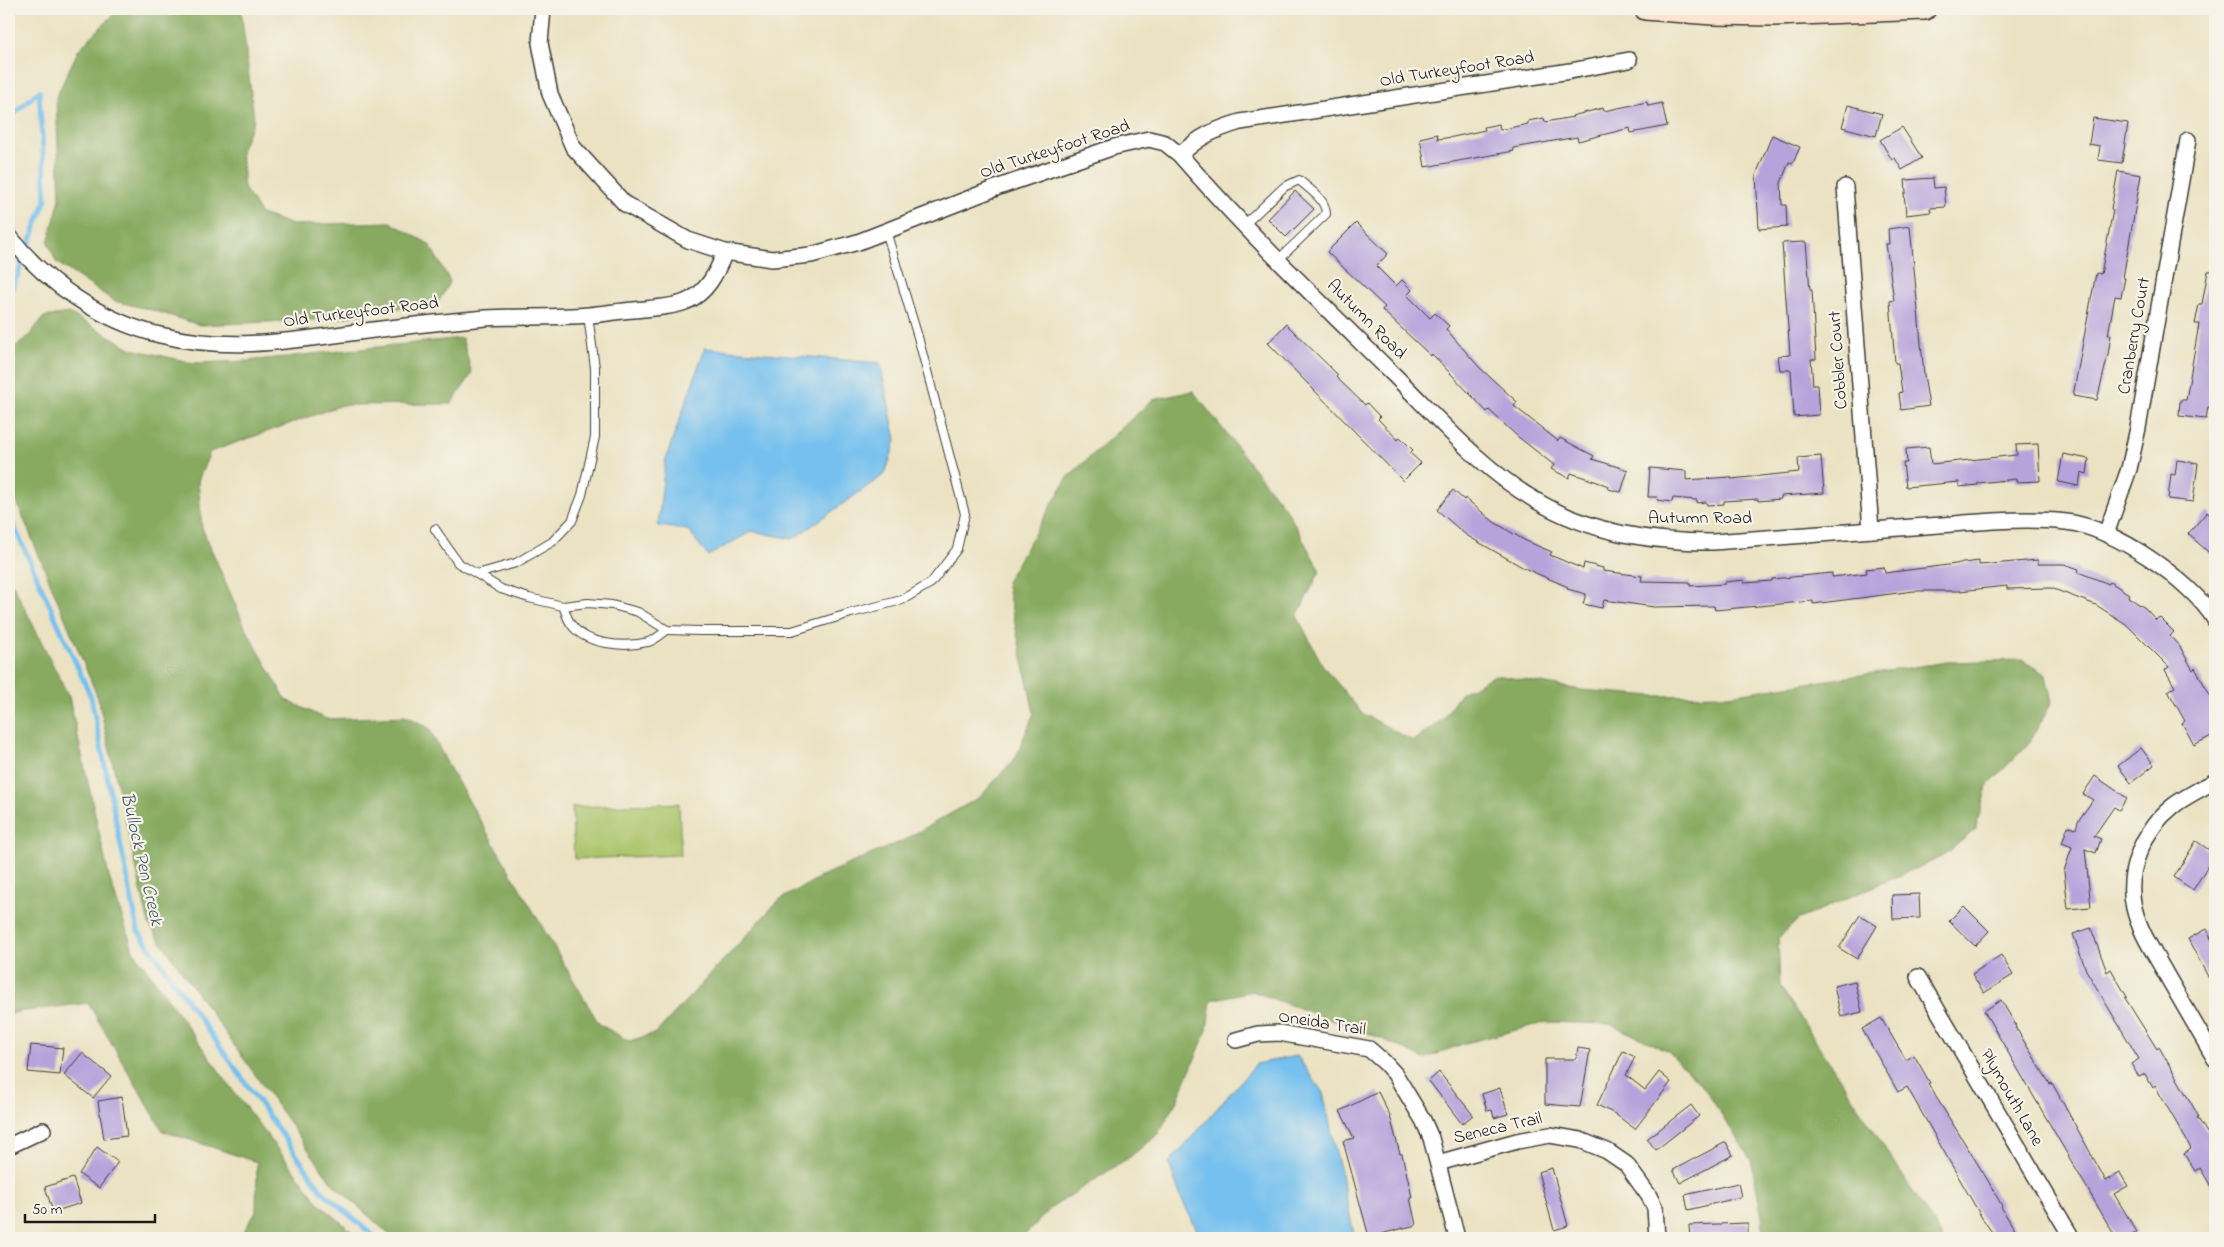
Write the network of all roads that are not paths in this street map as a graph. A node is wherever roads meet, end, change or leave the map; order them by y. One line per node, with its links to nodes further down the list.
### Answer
1 (543, 9): 12 (street, Old Turkeyfoot Road)
2 (1645, 9): 3 (main road)
3 (1896, 9): 4 (main road)
4 (1925, 9)
5 (1629, 60): 7 (street, Old Turkeyfoot Road)
6 (2188, 140): 17 (street, Cranberry Court)
7 (1180, 155): 9 (street, Autumn Road); 10 (street, Old Turkeyfoot Road)
8 (1845, 187): 16 (street, Cobbler Court)
9 (1244, 224): 13 (street, Autumn Road); 13 (lane)
10 (886, 231): 12 (street, Old Turkeyfoot Road); 21 (lane)
11 (9, 236): 14 (street, Old Turkeyfoot Road)
12 (725, 252): 14 (street, Old Turkeyfoot Road)
13 (1278, 260): 16 (street, Autumn Road)
14 (588, 315): 18 (lane)
15 (436, 529): 18 (lane)
16 (1872, 530): 17 (street, Autumn Road)
17 (2106, 534): 20 (street, Autumn Road)
18 (477, 574): 19 (lane)
19 (563, 606): 21 (lane); 21 (lane)
20 (2215, 620)
21 (667, 630)
22 (2215, 781): 25 (street)
23 (1918, 977): 31 (street, Plymouth Lane)
24 (1236, 1040): 28 (street, Oneida Trail)
25 (2215, 1058)
26 (43, 1130): 27 (street)
27 (9, 1146)
28 (1438, 1163): 29 (street, Oneida Trail); 30 (street, Seneca Trail)
29 (1457, 1238)
30 (1657, 1238)
31 (2072, 1238)

